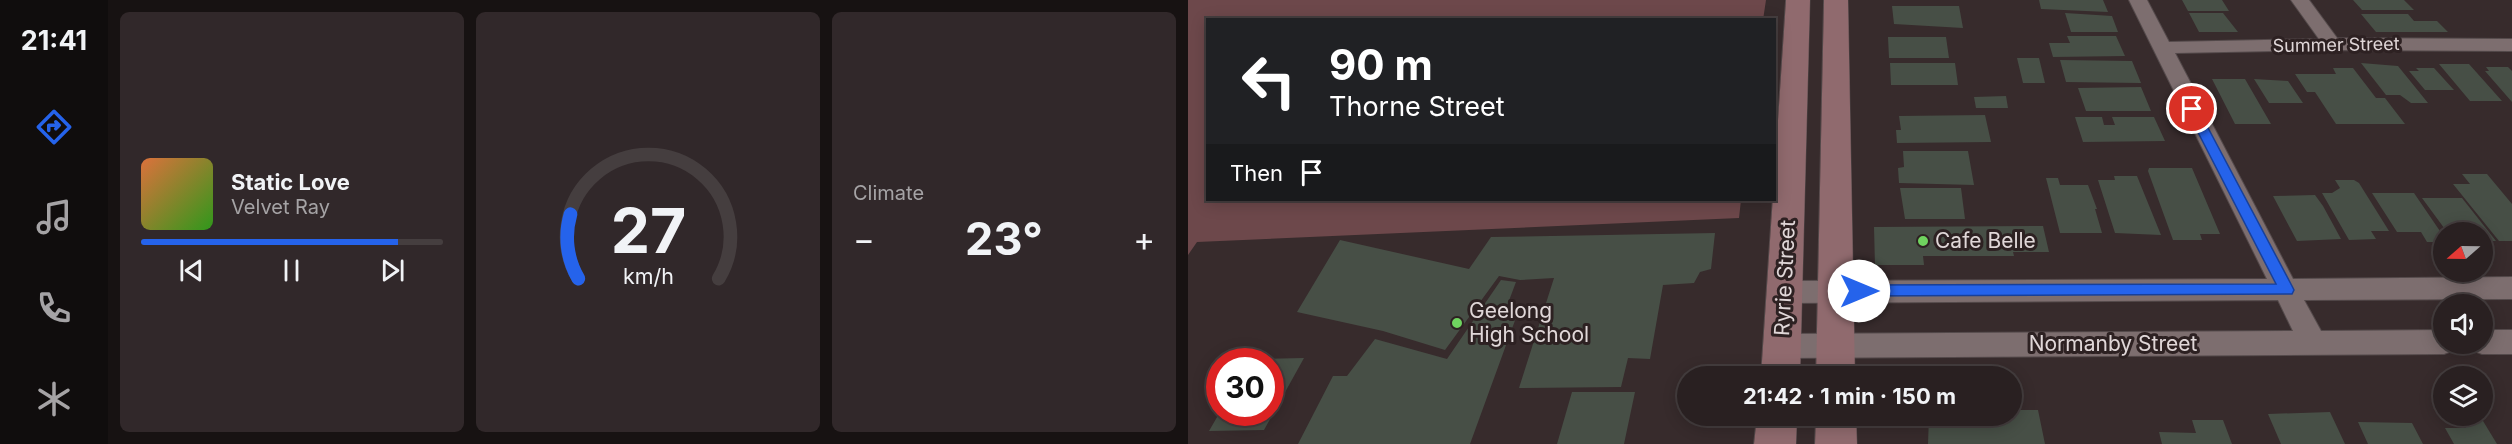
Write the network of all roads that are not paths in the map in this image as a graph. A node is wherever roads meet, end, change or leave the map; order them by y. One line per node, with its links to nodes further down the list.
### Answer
1 (1798, 0): 11 (main road, Ryrie Street)
2 (1836, 0): 10 (main road)
3 (2138, 0): 7 (street)
4 (2300, 0): 5 (street)
5 (2332, 44): 6 (street, Summer Street); 7 (street, Summer Street)
6 (2512, 45)
7 (2161, 48): 9 (street)
8 (2512, 288): 9 (street)
9 (2287, 290): 10 (street); 15 (street)
10 (1837, 291): 11 (street); 17 (main road)
11 (1785, 292): 16 (main road, Ryrie Street)
12 (2433, 342): 15 (street, Normanby Street)
13 (2493, 342): 14 (street)
14 (2512, 342)
15 (2313, 343): 17 (street, Normanby Street)
16 (1781, 361): 17 (street, Normanby Street)
17 (1836, 361)
18 (1776, 426): 20 (main road)
19 (1836, 426): 21 (main road)
20 (1775, 444)
21 (1836, 444)

